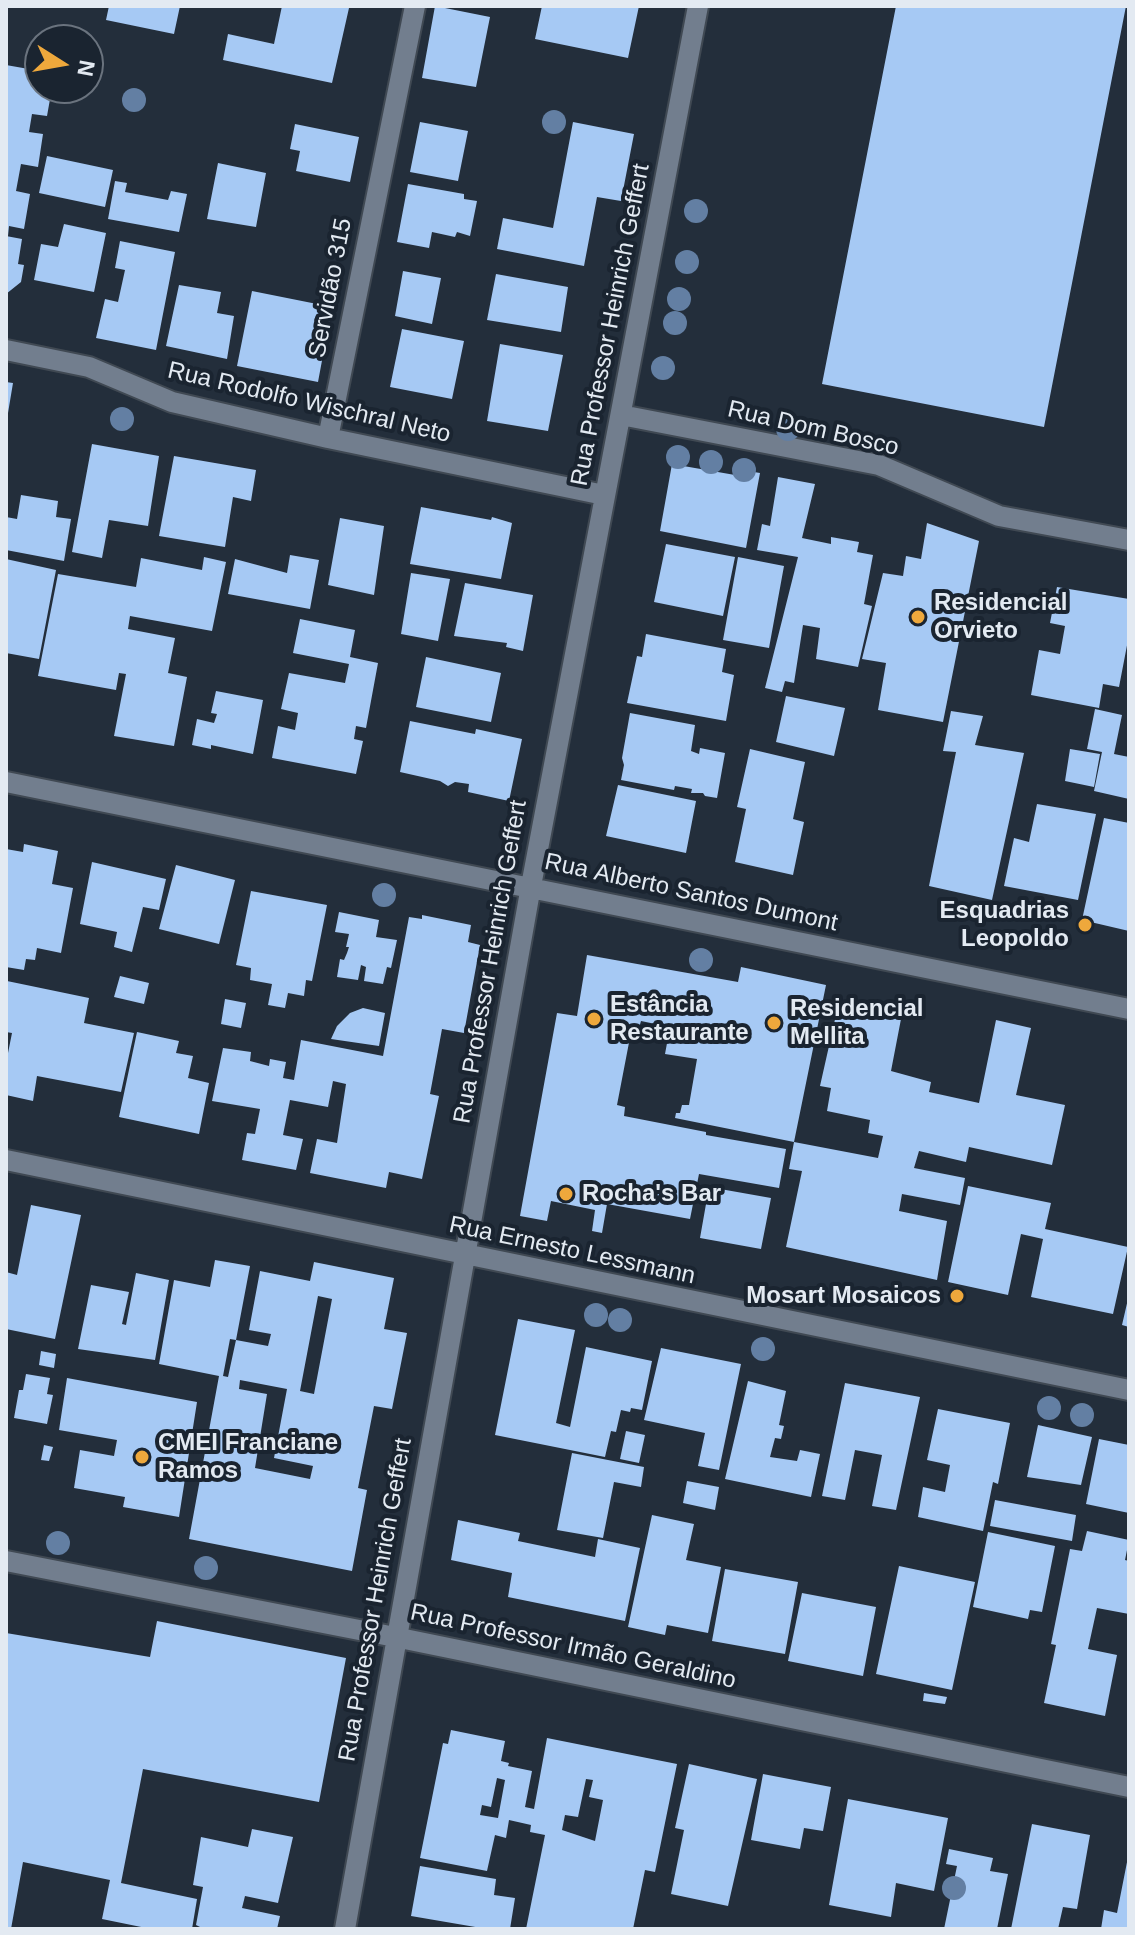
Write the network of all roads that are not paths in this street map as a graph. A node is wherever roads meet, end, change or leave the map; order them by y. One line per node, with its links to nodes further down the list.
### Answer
1 (415, 6): 5 (street, Servidão 315)
2 (698, 6): 4 (street, Rua Professor Heinrich Geffert)
3 (6, 350): 5 (street, Rua Rodolfo Wischral Neto)
4 (621, 415): 6 (street, Rua Professor Heinrich Geffert); 7 (street, Rua Dom Bosco)
5 (328, 438): 6 (street, Rua Rodolfo Wischral Neto)
6 (604, 495): 9 (street, Rua Professor Heinrich Geffert)
7 (1129, 540)
8 (6, 782): 9 (street, Rua Alberto Santos Dumont)
9 (531, 886): 10 (street, Rua Alberto Santos Dumont); 12 (street, Rua Professor Heinrich Geffert)
10 (1129, 1009)
11 (6, 1160): 12 (street, Rua Ernesto Lessmann)
12 (465, 1256): 13 (street, Rua Ernesto Lessmann); 15 (street, Rua Professor Heinrich Geffert)
13 (1129, 1390)
14 (6, 1561): 15 (street, Rua Professor Irmão Geraldino)
15 (395, 1637): 16 (street, Rua Professor Irmão Geraldino); 17 (street, Rua Professor Heinrich Geffert)
16 (1129, 1787)
17 (345, 1929)

